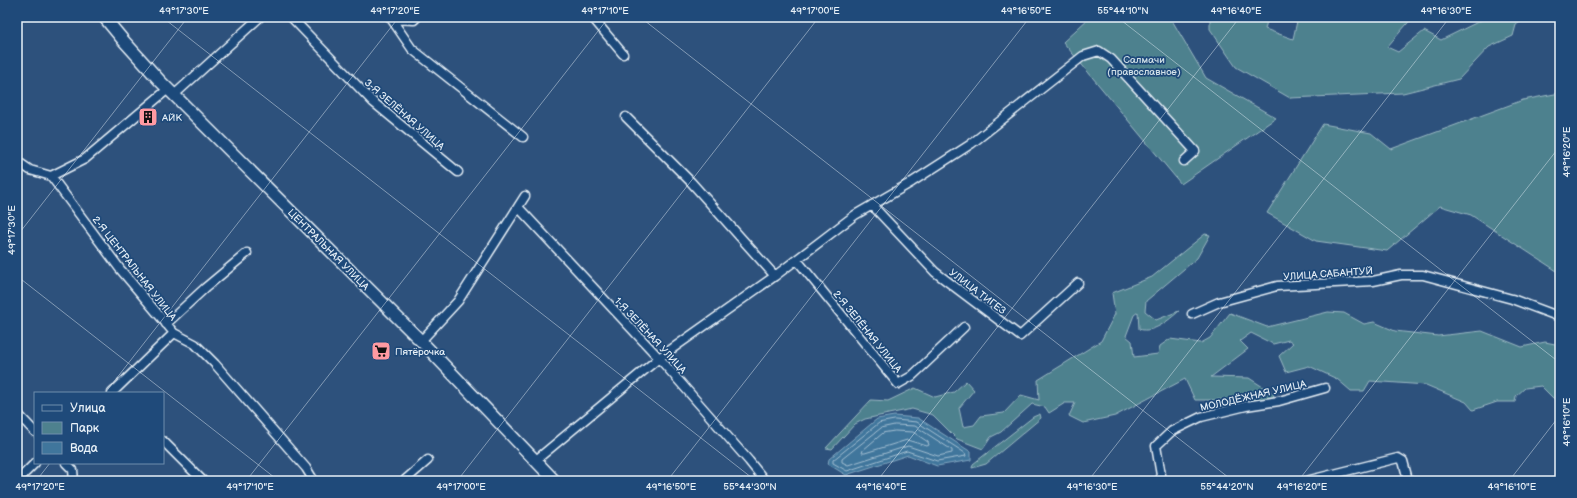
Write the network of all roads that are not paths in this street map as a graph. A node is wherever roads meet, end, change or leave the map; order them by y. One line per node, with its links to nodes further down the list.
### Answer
1 (104, 17): 8 (street, ЦЕНТРАЛЬНАЯ УЛИЦА)
2 (260, 17): 8 (street)
3 (291, 17): 13 (street, 3-Я ЗЕЛЁНАЯ УЛИЦА)
4 (417, 17): 6 (street)
5 (592, 17): 7 (street)
6 (392, 18): 10 (street)
7 (623, 54)
8 (171, 92): 14 (street); 27 (street, ЦЕНТРАЛЬНАЯ УЛИЦА)
9 (626, 117): 20 (street)
10 (522, 137)
11 (17, 161): 14 (street)
12 (1184, 161): 16 (street)
13 (458, 172)
14 (51, 176): 24 (street, 2-Я ЦЕНТРАЛЬНАЯ УЛИЦА)
15 (524, 196): 17 (street)
16 (872, 205): 19 (street); 21 (street, УЛИЦА ТИГЕЗ)
17 (518, 207): 27 (street); 28 (street, 1-Я ЗЕЛЁНАЯ УЛИЦА)
18 (247, 253): 24 (street)
19 (797, 260): 20 (street); 25 (street, 2-Я ЗЕЛЁНАЯ УЛИЦА)
20 (775, 276): 28 (street)
21 (1078, 284)
22 (1192, 314): 23 (street, УЛИЦА САБАНТУЙ)
23 (1560, 317)
24 (166, 324): 26 (street, 2-Я ЦЕНТРАЛЬНАЯ УЛИЦА)
25 (964, 327)
26 (174, 333): 30 (street); 41 (street, 2-Я ЦЕНТРАЛЬНАЯ УЛИЦА)
27 (421, 341): 35 (street, ЦЕНТРАЛЬНАЯ УЛИЦА)
28 (659, 358): 35 (street); 44 (street, 1-Я ЗЕЛЁНАЯ УЛИЦА)
29 (1325, 388): 45 (street, МОЛОДЁЖНАЯ УЛИЦА)
30 (114, 392)
31 (17, 413): 32 (street)
32 (34, 431)
33 (164, 442): 40 (street)
34 (428, 460): 42 (street)
35 (536, 460): 43 (street, ЦЕНТРАЛЬНАЯ УЛИЦА)
36 (34, 464): 38 (street)
37 (67, 464): 39 (street)
38 (17, 480)
39 (74, 481)
40 (202, 481)
41 (314, 481)
42 (404, 481)
43 (554, 481)
44 (765, 481)
45 (1162, 481)
46 (1306, 481): 47 (street)
47 (1405, 481)

